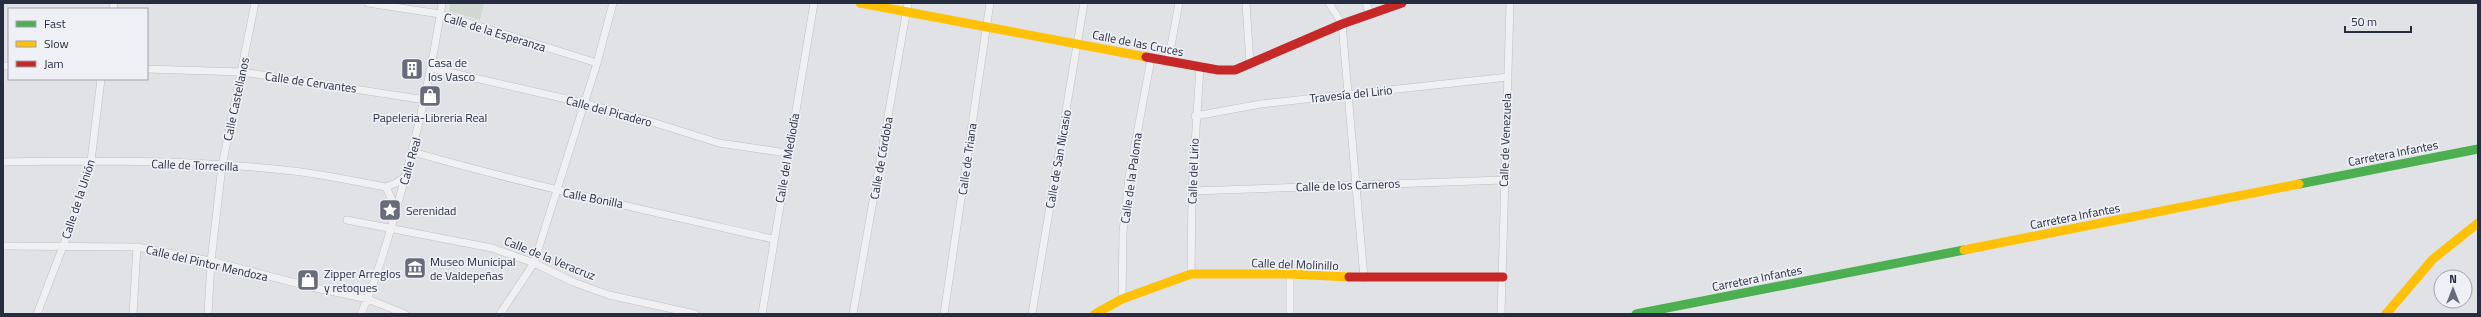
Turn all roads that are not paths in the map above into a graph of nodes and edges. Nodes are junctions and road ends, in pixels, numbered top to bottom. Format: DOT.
graph roads {
  1 [pos="255,3"];
  2 [pos="368,3"];
  3 [pos="442,3"];
  4 [pos="613,3"];
  5 [pos="808,3"];
  6 [pos="814,3"];
  7 [pos="860,3"];
  8 [pos="990,3"];
  9 [pos="1084,3"];
  10 [pos="1179,3"];
  11 [pos="1246,3"];
  12 [pos="1329,3"];
  13 [pos="1366,3"];
  14 [pos="1402,3"];
  15 [pos="1510,3"];
  16 [pos="907,7"];
  17 [pos="440,14"];
  18 [pos="1370,14"];
  19 [pos="1342,24"];
  20 [pos="986,26"];
  21 [pos="1078,43"];
  22 [pos="1151,59"];
  23 [pos="1168,62"];
  24 [pos="597,63"];
  25 [pos="1250,64"];
  26 [pos="431,68"];
  27 [pos="1200,68"];
  28 [pos="148,69"];
  29 [pos="242,72"];
  30 [pos="1508,77"];
  31 [pos="101,80"];
  32 [pos="1349,95"];
  33 [pos="426,100"];
  34 [pos="584,103"];
  35 [pos="1196,116"];
  36 [pos="2478,149"];
  37 [pos="413,152"];
  38 [pos="787,153"];
  39 [pos="91,160"];
  40 [pos="3,162"];
  41 [pos="222,166"];
  42 [pos="406,176"];
  43 [pos="1503,180"];
  44 [pos="1357,184"];
  45 [pos="386,187"];
  46 [pos="556,191"];
  47 [pos="1192,191"];
  48 [pos="396,209"];
  49 [pos="347,220"];
  50 [pos="2478,223"];
  51 [pos="392,230"];
  52 [pos="773,239"];
  53 [pos="3,246"];
  54 [pos="62,246"];
  55 [pos="137,247"];
  56 [pos="211,261"];
  57 [pos="534,263"];
  58 [pos="1191,274"];
  59 [pos="1290,274"];
  60 [pos="1503,277"];
  61 [pos="1364,278"];
  62 [pos="368,299"];
  63 [pos="1122,299"];
  64 [pos="37,314"];
  65 [pos="133,314"];
  66 [pos="208,314"];
  67 [pos="361,314"];
  68 [pos="405,314"];
  69 [pos="500,314"];
  70 [pos="695,314"];
  71 [pos="762,314"];
  72 [pos="854,314"];
  73 [pos="944,314"];
  74 [pos="1032,314"];
  75 [pos="1095,314"];
  76 [pos="1290,314"];
  77 [pos="1501,314"];
  78 [pos="1636,314"];
  79 [pos="2386,314"];
  1 -- 29 [label="street, Calle Castellanos"];
  2 -- 17 [label="street, Calle de la Esperanza"];
  3 -- 17 [label="street, Calle Real"];
  4 -- 24 [label="street"];
  5 -- 6 [label="street"];
  6 -- 38 [label="street, Calle del Mediodía"];
  7 -- 16 [label="street, Calle de las Cruces"];
  8 -- 20 [label="street, Calle de Triana"];
  9 -- 21 [label="street, Calle de San Nicasio"];
  10 -- 23 [label="street"];
  11 -- 25 [label="street"];
  12 -- 19 [label="street"];
  13 -- 18 [label="street"];
  14 -- 18 [label="street, Calle de las Cruces"];
  15 -- 30 [label="street, Calle de Venezuela"];
  16 -- 20 [label="street, Calle de las Cruces"];
  16 -- 72 [label="street, Calle de Córdoba"];
  17 -- 24 [label="street, Calle de la Esperanza"];
  17 -- 26 [label="street, Calle Real"];
  18 -- 19 [label="street, Calle de las Cruces"];
  19 -- 25 [label="street, Calle de las Cruces"];
  19 -- 32 [label="street"];
  20 -- 21 [label="street, Calle de las Cruces"];
  20 -- 73 [label="street, Calle de Triana"];
  21 -- 22 [label="street, Calle de las Cruces"];
  21 -- 74 [label="street, Calle de San Nicasio"];
  22 -- 23 [label="street, Calle de las Cruces"];
  22 -- 63 [label="street, Calle de la Paloma"];
  23 -- 27 [label="street, Calle de las Cruces"];
  24 -- 34 [label="street"];
  25 -- 27 [label="street, Calle de las Cruces"];
  26 -- 33 [label="street, Calle Real"];
  26 -- 34 [label="street, Calle del Picadero"];
  27 -- 35 [label="street, Calle del Lirio"];
  28 -- 29 [label="street, Calle de Cervantes"];
  29 -- 33 [label="street, Calle de Cervantes"];
  29 -- 41 [label="street, Calle Castellanos"];
  30 -- 32 [label="street, Travesía del Lirio"];
  30 -- 43 [label="street, Calle de Venezuela"];
  31 -- 39 [label="street, Calle de la Unión"];
  32 -- 35 [label="street, Travesía del Lirio"];
  32 -- 44 [label="street"];
  33 -- 37 [label="street, Calle Real"];
  34 -- 38 [label="street, Calle del Picadero"];
  34 -- 46 [label="street"];
  35 -- 47 [label="street, Calle del Lirio"];
  36 -- 78 [label="street, Carretera Infantes"];
  37 -- 42 [label="street, Calle Real"];
  37 -- 46 [label="street, Calle Bonilla"];
  38 -- 52 [label="street, Calle del Mediodía"];
  39 -- 40 [label="street, Calle de Torrecilla"];
  39 -- 41 [label="street, Calle de Torrecilla"];
  39 -- 54 [label="street, Calle de la Unión"];
  41 -- 45 [label="street, Calle de Torrecilla"];
  41 -- 56 [label="street, Calle Castellanos"];
  42 -- 45 [label="street"];
  42 -- 48 [label="street, Calle Real"];
  43 -- 44 [label="street, Calle de los Carneros"];
  43 -- 60 [label="street, Calle de Venezuela"];
  44 -- 47 [label="street, Calle de los Carneros"];
  44 -- 61 [label="street"];
  45 -- 48 [label="street"];
  46 -- 52 [label="street, Calle Bonilla"];
  46 -- 57 [label="street"];
  47 -- 58 [label="street, Calle del Lirio"];
  48 -- 51 [label="street, Calle Real"];
  49 -- 51 [label="street, Calle de la Veracruz"];
  50 -- 79 [label="street"];
  51 -- 57 [label="street, Calle de la Veracruz"];
  51 -- 62 [label="street, Calle Real"];
  52 -- 71 [label="street, Calle del Mediodía"];
  53 -- 54 [label="street, Calle del Pintor Mendoza"];
  54 -- 55 [label="street, Calle del Pintor Mendoza"];
  54 -- 64 [label="street, Calle de la Unión"];
  55 -- 56 [label="street, Calle del Pintor Mendoza"];
  55 -- 65 [label="street"];
  56 -- 62 [label="street, Calle del Pintor Mendoza"];
  56 -- 66 [label="street, Calle Castellanos"];
  57 -- 69 [label="street"];
  57 -- 70 [label="street, Calle de la Veracruz"];
  58 -- 59 [label="street, Calle del Molinillo"];
  58 -- 63 [label="street, Calle del Molinillo"];
  59 -- 61 [label="street, Calle del Molinillo"];
  59 -- 76 [label="street"];
  60 -- 61 [label="street, Calle del Molinillo"];
  60 -- 77 [label="street, Calle de Venezuela"];
  62 -- 67 [label="street, Calle Real"];
  62 -- 68 [label="street, Calle del Pintor Mendoza"];
  63 -- 75 [label="street, Calle del Molinillo"];
}
